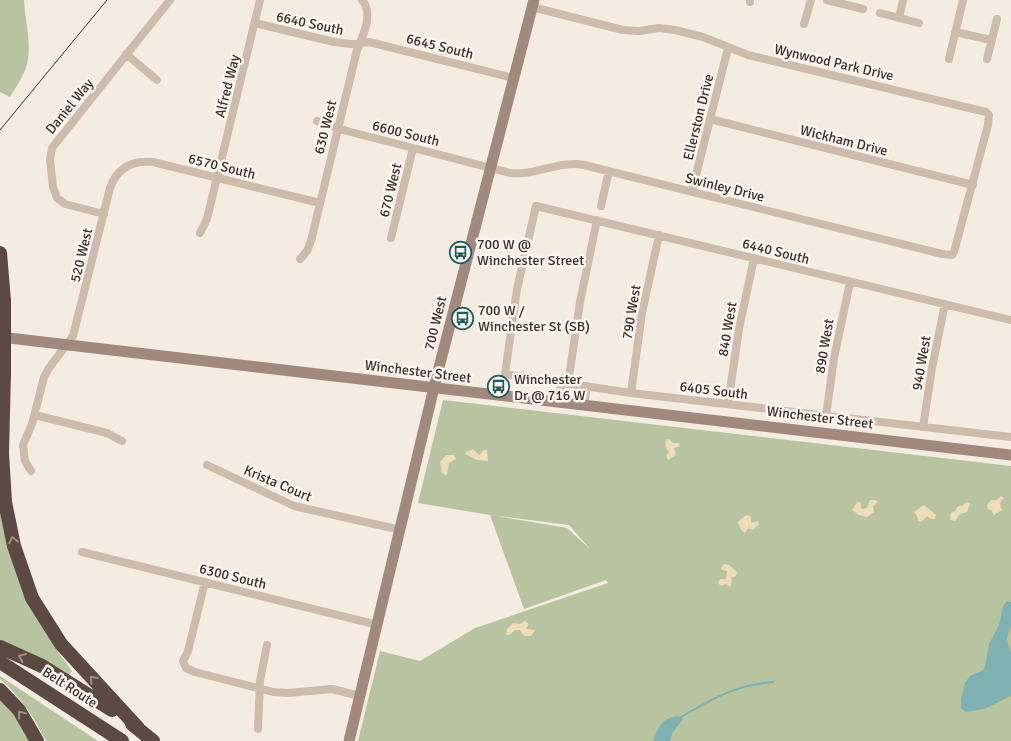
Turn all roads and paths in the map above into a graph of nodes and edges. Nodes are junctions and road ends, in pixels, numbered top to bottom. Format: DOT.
graph roads {
  1 [pos="170,0"];
  2 [pos="260,0"];
  3 [pos="362,0"];
  4 [pos="810,0"];
  5 [pos="827,0"];
  6 [pos="903,0"];
  7 [pos="963,0"];
  8 [pos="843,2"];
  9 [pos="533,4"];
  10 [pos="862,9"];
  11 [pos="880,13"];
  12 [pos="899,18"];
  13 [pos="997,19"];
  14 [pos="255,23"];
  15 [pos="920,23"];
  16 [pos="804,24"];
  17 [pos="955,32"];
  18 [pos="991,40"];
  19 [pos="360,43"];
  20 [pos="728,48"];
  21 [pos="126,54"];
  22 [pos="949,59"];
  23 [pos="987,59"];
  24 [pos="514,78"];
  25 [pos="157,80"];
  26 [pos="710,119"];
  27 [pos="317,121"];
  28 [pos="338,128"];
  29 [pos="413,148"];
  30 [pos="491,168"];
  31 [pos="119,171"];
  32 [pos="609,171"];
  33 [pos="216,177"];
  34 [pos="973,185"];
  35 [pos="692,191"];
  36 [pos="320,203"];
  37 [pos="600,206"];
  38 [pos="104,214"];
  39 [pos="597,220"];
  40 [pos="200,233"];
  41 [pos="659,236"];
  42 [pos="391,238"];
  43 [pos="0,253"];
  44 [pos="952,254"];
  45 [pos="754,258"];
  46 [pos="300,259"];
  47 [pos="850,282"];
  48 [pos="946,304"];
  49 [pos="1011,320"];
  50 [pos="0,337"];
  51 [pos="65,344"];
  52 [pos="505,374"];
  53 [pos="564,383"];
  54 [pos="587,386"];
  55 [pos="434,388"];
  56 [pos="631,393"];
  57 [pos="559,402"];
  58 [pos="728,404"];
  59 [pos="584,405"];
  60 [pos="34,415"];
  61 [pos="826,416"];
  62 [pos="923,427"];
  63 [pos="1011,438"];
  64 [pos="122,441"];
  65 [pos="1011,455"];
  66 [pos="207,466"];
  67 [pos="31,471"];
  68 [pos="400,530"];
  69 [pos="82,552"];
  70 [pos="204,582"];
  71 [pos="378,625"];
  72 [pos="267,645"];
  73 [pos="0,647"];
  74 [pos="0,662"];
  75 [pos="260,689"];
  76 [pos="0,690"];
  77 [pos="360,696"];
  78 [pos="138,728"];
  79 [pos="258,729"];
  80 [pos="37,741"];
  81 [pos="122,741"];
  82 [pos="153,741"];
  83 [pos="349,741"];
  1 -- 21 [label="street, Daniel Way"];
  2 -- 14 [label="street, Alfred Way"];
  3 -- 19 [label="street, 630 West"];
  4 -- 16 [label="street"];
  5 -- 8 [label="street"];
  6 -- 12 [label="street"];
  7 -- 17 [label="street"];
  8 -- 10 [label="street"];
  9 -- 20 [label="street, Wynwood Park Drive"];
  9 -- 24 [label="main road, 700 West"];
  11 -- 12 [label="street"];
  12 -- 15 [label="street"];
  13 -- 18 [label="street"];
  14 -- 19 [label="street, 6640 South"];
  14 -- 33 [label="street, Alfred Way"];
  17 -- 18 [label="street"];
  17 -- 22 [label="street"];
  18 -- 23 [label="street"];
  19 -- 24 [label="street, 6645 South"];
  19 -- 28 [label="street, 630 West"];
  20 -- 26 [label="street, Ellerston Drive"];
  20 -- 34 [label="street, Wynwood Park Drive"];
  21 -- 25 [label="street"];
  21 -- 38 [label="street, Daniel Way"];
  24 -- 30 [label="main road, 700 West"];
  26 -- 34 [label="street, Wickham Drive"];
  26 -- 35 [label="street, Ellerston Drive"];
  27 -- 28 [label="street, 6600 South"];
  28 -- 29 [label="street, 6600 South"];
  28 -- 36 [label="street, 630 West"];
  29 -- 30 [label="street, 6600 South"];
  29 -- 42 [label="street, 670 West"];
  30 -- 32 [label="street, Swinley Drive"];
  30 -- 55 [label="main road, 700 West"];
  31 -- 33 [label="street, 6570 South"];
  31 -- 38 [label="street, 520 West"];
  32 -- 35 [label="street, Swinley Drive"];
  32 -- 37 [label="street"];
  33 -- 36 [label="street, 6570 South"];
  33 -- 40 [label="street, Alfred Way"];
  34 -- 44 [label="street, Wynwood Park Drive"];
  35 -- 44 [label="street, Swinley Drive"];
  36 -- 46 [label="street, 630 West"];
  38 -- 51 [label="street, 520 West"];
  39 -- 41 [label="street, 6440 South"];
  39 -- 52 [label="street, 6440 South"];
  39 -- 53 [label="street"];
  41 -- 45 [label="street, 6440 South"];
  41 -- 56 [label="street, 790 West"];
  78 -- 43 [label="highway, one-way, bridge"];
  45 -- 47 [label="street, 6440 South"];
  45 -- 58 [label="street, 840 West"];
  47 -- 48 [label="street, 6440 South"];
  47 -- 61 [label="street, 890 West"];
  48 -- 49 [label="street, 6440 South"];
  48 -- 62 [label="street, 940 West"];
  50 -- 51 [label="main road, Winchester Street"];
  51 -- 55 [label="main road, Winchester Street"];
  51 -- 60 [label="street, 520 West"];
  52 -- 53 [label="street, 6405 South"];
  53 -- 54 [label="street, 6405 South"];
  53 -- 57 [label="street"];
  54 -- 56 [label="street, 6405 South"];
  54 -- 59 [label="street"];
  55 -- 57 [label="main road, Winchester Street"];
  55 -- 68 [label="main road, 700 West"];
  56 -- 58 [label="street, 6405 South"];
  57 -- 59 [label="main road, Winchester Street"];
  58 -- 61 [label="street, 6405 South"];
  59 -- 65 [label="main road, Winchester Street"];
  60 -- 64 [label="street"];
  60 -- 67 [label="street, 520 West"];
  61 -- 62 [label="street, 6405 South"];
  62 -- 63 [label="street, 6405 South"];
  66 -- 68 [label="street, Krista Court"];
  68 -- 71 [label="main road, 700 West"];
  69 -- 70 [label="street, 6300 South"];
  70 -- 71 [label="street, 6300 South"];
  70 -- 75 [label="street"];
  71 -- 77 [label="main road, 700 West"];
  72 -- 75 [label="street"];
  78 -- 73 [label="highway, one-way"];
  74 -- 81 [label="highway, Belt Route"];
  75 -- 77 [label="street"];
  75 -- 79 [label="street"];
  80 -- 76 [label="highway, one-way"];
  77 -- 83 [label="main road, 700 West"];
  78 -- 82 [label="highway"];
}
